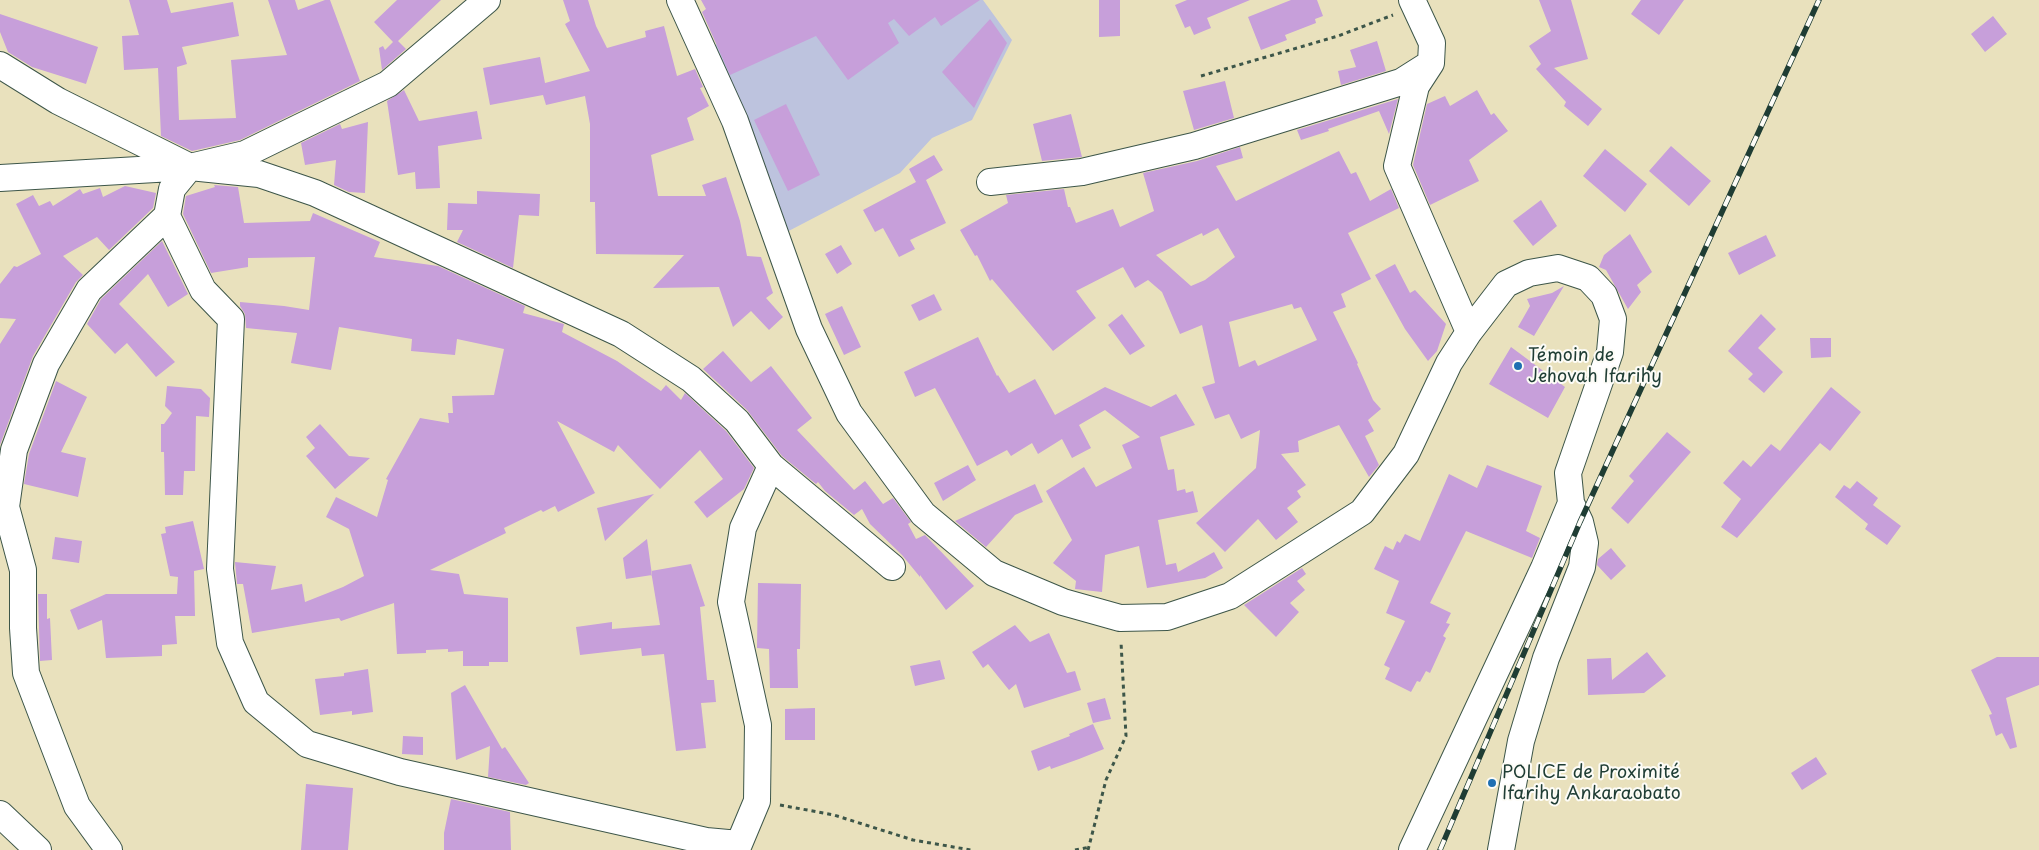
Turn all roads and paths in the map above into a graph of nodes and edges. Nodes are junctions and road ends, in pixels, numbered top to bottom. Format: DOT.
graph roads {
  1 [pos="680,0"];
  2 [pos="483,1"];
  3 [pos="1414,3"];
  4 [pos="1431,63"];
  5 [pos="0,65"];
  6 [pos="1201,76"];
  7 [pos="190,167"];
  8 [pos="0,178"];
  9 [pos="990,182"];
  10 [pos="167,216"];
  11 [pos="1469,332"];
  12 [pos="771,466"];
  13 [pos="1571,503"];
  14 [pos="892,567"];
  15 [pos="1120,618"];
  16 [pos="757,800"];
  17 [pos="0,814"];
  18 [pos="743,847"];
  19 [pos="1089,849"];
  20 [pos="38,850"];
  21 [pos="109,850"];
  22 [pos="971,850"];
  23 [pos="1076,850"];
  24 [pos="1412,850"];
  25 [pos="1501,850"];
  1 -- 15 [label="street"];
  2 -- 7 [label="street"];
  3 -- 4 [label="street"];
  3 -- 6 [label="path"];
  4 -- 9 [label="street"];
  4 -- 11 [label="street"];
  5 -- 7 [label="street"];
  7 -- 8 [label="street"];
  7 -- 10 [label="street"];
  7 -- 12 [label="street"];
  10 -- 18 [label="street"];
  10 -- 21 [label="street"];
  11 -- 13 [label="street"];
  11 -- 15 [label="street"];
  12 -- 14 [label="street"];
  12 -- 16 [label="street"];
  13 -- 24 [label="street"];
  13 -- 25 [label="street"];
  15 -- 19 [label="path"];
  16 -- 18 [label="street"];
  16 -- 22 [label="path"];
  17 -- 20 [label="street"];
  19 -- 23 [label="path"];
}
